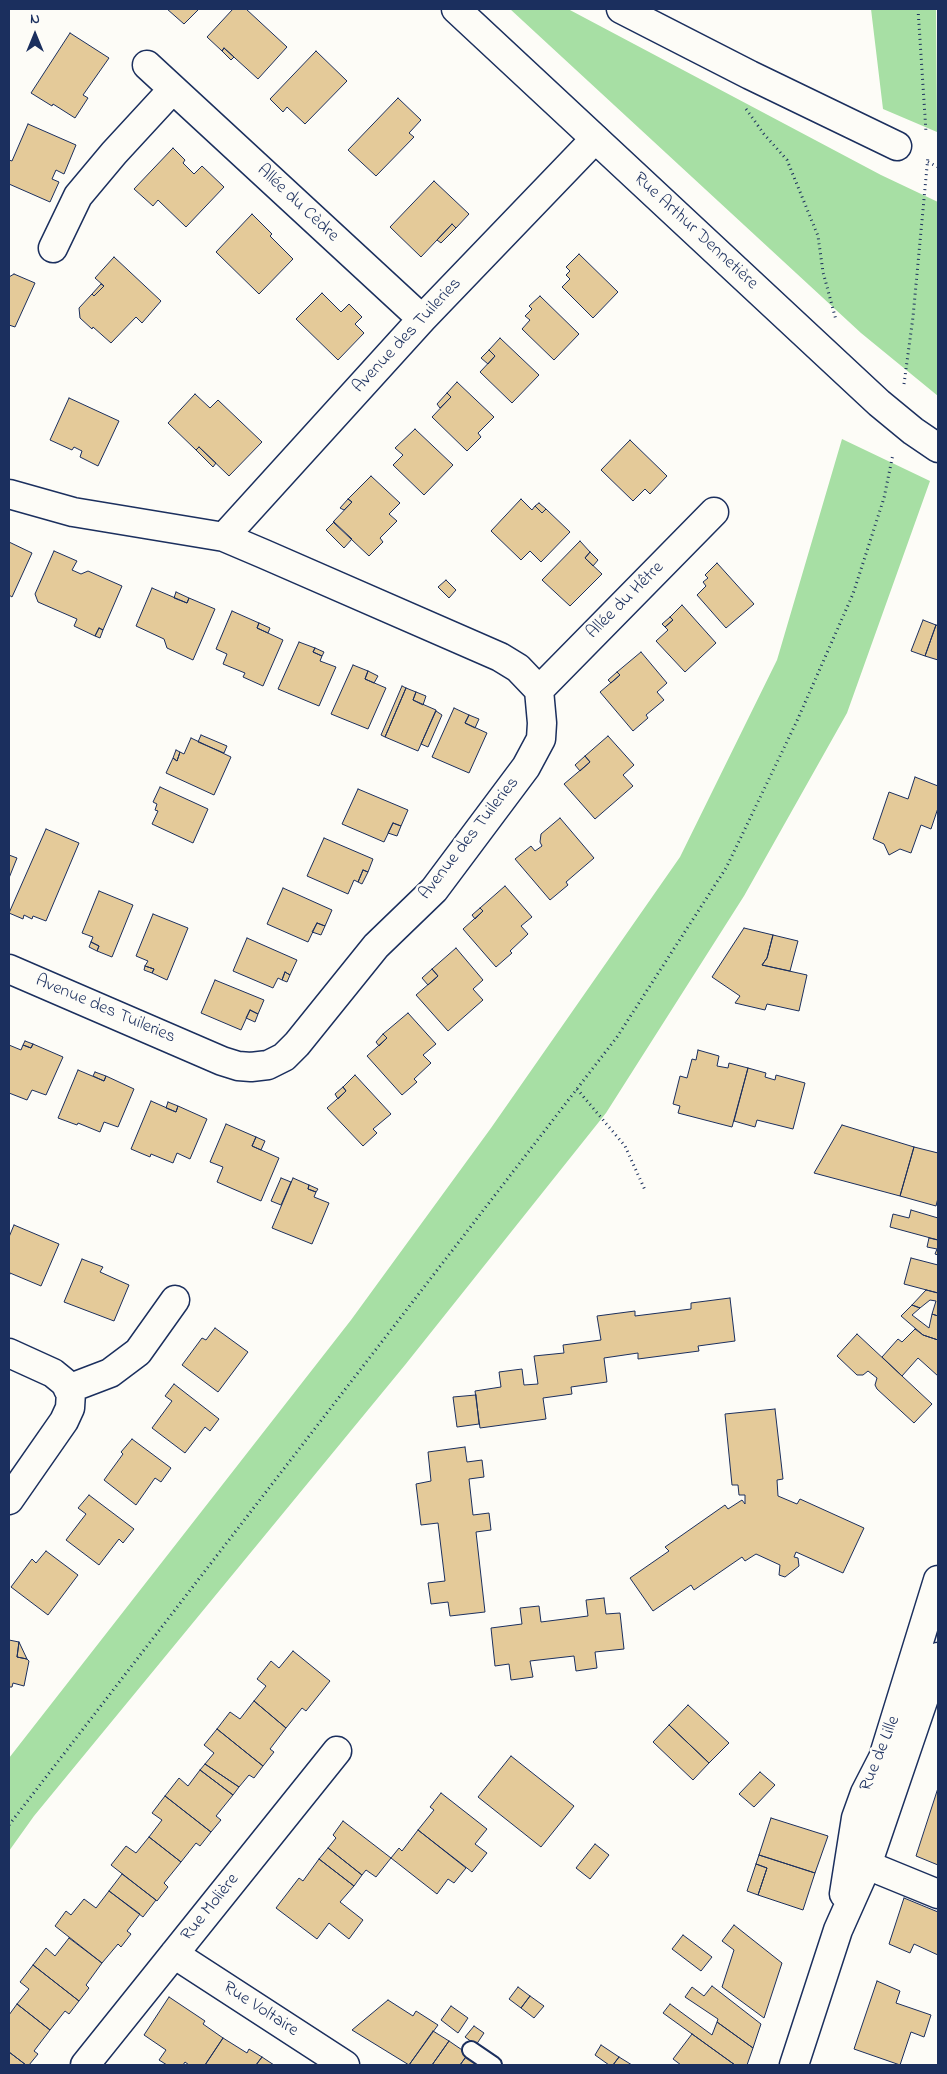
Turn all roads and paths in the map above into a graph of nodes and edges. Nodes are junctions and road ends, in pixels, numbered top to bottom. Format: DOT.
graph roads {
  1 [pos="456,9"];
  2 [pos="621,9"];
  3 [pos="147,65"];
  4 [pos="750,75"];
  5 [pos="173,89"];
  6 [pos="595,140"];
  7 [pos="897,146"];
  8 [pos="53,248"];
  9 [pos="913,316"];
  10 [pos="422,319"];
  11 [pos="833,361"];
  12 [pos="900,420"];
  13 [pos="938,448"];
  14 [pos="9,494"];
  15 [pos="714,512"];
  16 [pos="224,537"];
  17 [pos="539,690"];
  18 [pos="9,969"];
  19 [pos="577,1089"];
  20 [pos="645,1190"];
  21 [pos="175,1300"];
  22 [pos="9,1353"];
  23 [pos="68,1388"];
  24 [pos="9,1500"];
  25 [pos="938,1580"];
  26 [pos="938,1657"];
  27 [pos="337,1751"];
  28 [pos="9,1825"];
  29 [pos="867,1865"];
  30 [pos="938,1894"];
  31 [pos="838,1930"];
  32 [pos="174,1954"];
  33 [pos="471,2050"];
  34 [pos="794,2058"];
  35 [pos="85,2065"];
  36 [pos="345,2065"];
  37 [pos="494,2065"];
  1 -- 6 [label="street, Rue Arthur Dennetière"];
  2 -- 4 [label="street"];
  3 -- 5 [label="street, Allée du Cèdre"];
  4 -- 7 [label="street"];
  4 -- 11 [label="path"];
  5 -- 8 [label="street"];
  5 -- 10 [label="street, Allée du Cèdre"];
  6 -- 10 [label="street, Avenue des Tuileries"];
  6 -- 11 [label="street, Rue Arthur Dennetière"];
  9 -- 12 [label="path"];
  10 -- 16 [label="street, Avenue des Tuileries"];
  11 -- 12 [label="street, Rue Arthur Dennetière"];
  12 -- 13 [label="street, Rue Arthur Dennetière"];
  12 -- 19 [label="path"];
  14 -- 16 [label="street"];
  15 -- 17 [label="street, Allée du Hêtre"];
  16 -- 17 [label="street"];
  17 -- 18 [label="street, Avenue des Tuileries"];
  19 -- 20 [label="path"];
  19 -- 28 [label="path"];
  21 -- 23 [label="street"];
  22 -- 23 [label="street"];
  23 -- 24 [label="street"];
  25 -- 31 [label="street, Rue de Lille"];
  26 -- 29 [label="street, Rue de Lille"];
  27 -- 32 [label="street, Rue Molière"];
  29 -- 30 [label="street"];
  29 -- 31 [label="street, Rue de Lille"];
  31 -- 34 [label="street, Rue de Lille"];
  32 -- 35 [label="street, Rue Molière"];
  32 -- 36 [label="street, Rue Voltaire"];
  33 -- 37 [label="lane"];
}
